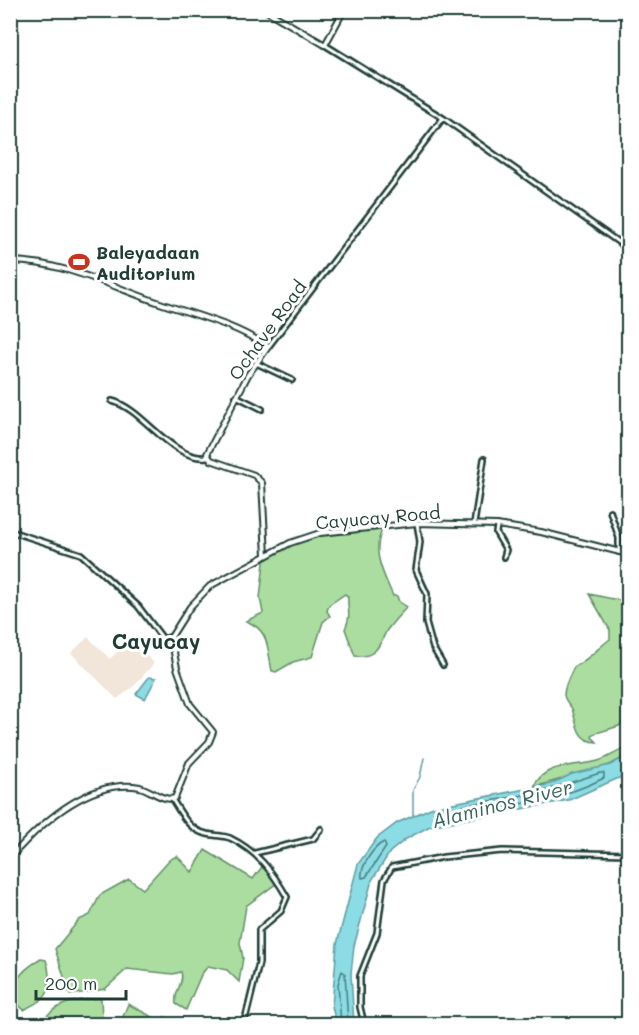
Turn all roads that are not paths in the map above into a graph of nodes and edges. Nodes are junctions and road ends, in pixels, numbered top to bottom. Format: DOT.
graph roads {
  1 [pos="265,10"];
  2 [pos="344,10"];
  3 [pos="325,45"];
  4 [pos="443,118"];
  5 [pos="628,249"];
  6 [pos="10,261"];
  7 [pos="268,346"];
  8 [pos="256,363"];
  9 [pos="292,380"];
  10 [pos="236,396"];
  11 [pos="112,401"];
  12 [pos="262,409"];
  13 [pos="207,457"];
  14 [pos="484,459"];
  15 [pos="610,511"];
  16 [pos="417,523"];
  17 [pos="474,524"];
  18 [pos="497,525"];
  19 [pos="10,531"];
  20 [pos="619,552"];
  21 [pos="628,554"];
  22 [pos="266,555"];
  23 [pos="504,556"];
  24 [pos="171,637"];
  25 [pos="163,639"];
  26 [pos="171,646"];
  27 [pos="443,665"];
  28 [pos="172,799"];
  29 [pos="321,829"];
  30 [pos="255,853"];
  31 [pos="628,854"];
  32 [pos="10,858"];
  33 [pos="244,1024"];
  34 [pos="364,1024"];
  1 -- 3 [label="street"];
  2 -- 3 [label="street"];
  3 -- 4 [label="street"];
  4 -- 5 [label="street"];
  4 -- 7 [label="street, Ochave Road"];
  6 -- 7 [label="street"];
  7 -- 8 [label="street, Ochave Road"];
  8 -- 9 [label="street"];
  8 -- 10 [label="street, Ochave Road"];
  10 -- 12 [label="street"];
  10 -- 13 [label="street, Ochave Road"];
  11 -- 13 [label="street"];
  13 -- 22 [label="street"];
  14 -- 17 [label="street"];
  15 -- 20 [label="street"];
  16 -- 17 [label="street, Cayucay Road"];
  16 -- 22 [label="street, Cayucay Road"];
  16 -- 27 [label="street"];
  17 -- 18 [label="street, Cayucay Road"];
  18 -- 20 [label="street, Cayucay Road"];
  18 -- 23 [label="street"];
  19 -- 25 [label="street"];
  20 -- 21 [label="street, Cayucay Road"];
  22 -- 24 [label="street, Cayucay Road"];
  24 -- 25 [label="street"];
  24 -- 26 [label="street"];
  25 -- 26 [label="street"];
  26 -- 28 [label="street"];
  28 -- 30 [label="street"];
  28 -- 32 [label="street"];
  29 -- 30 [label="street"];
  30 -- 33 [label="street"];
  31 -- 34 [label="street"];
}
